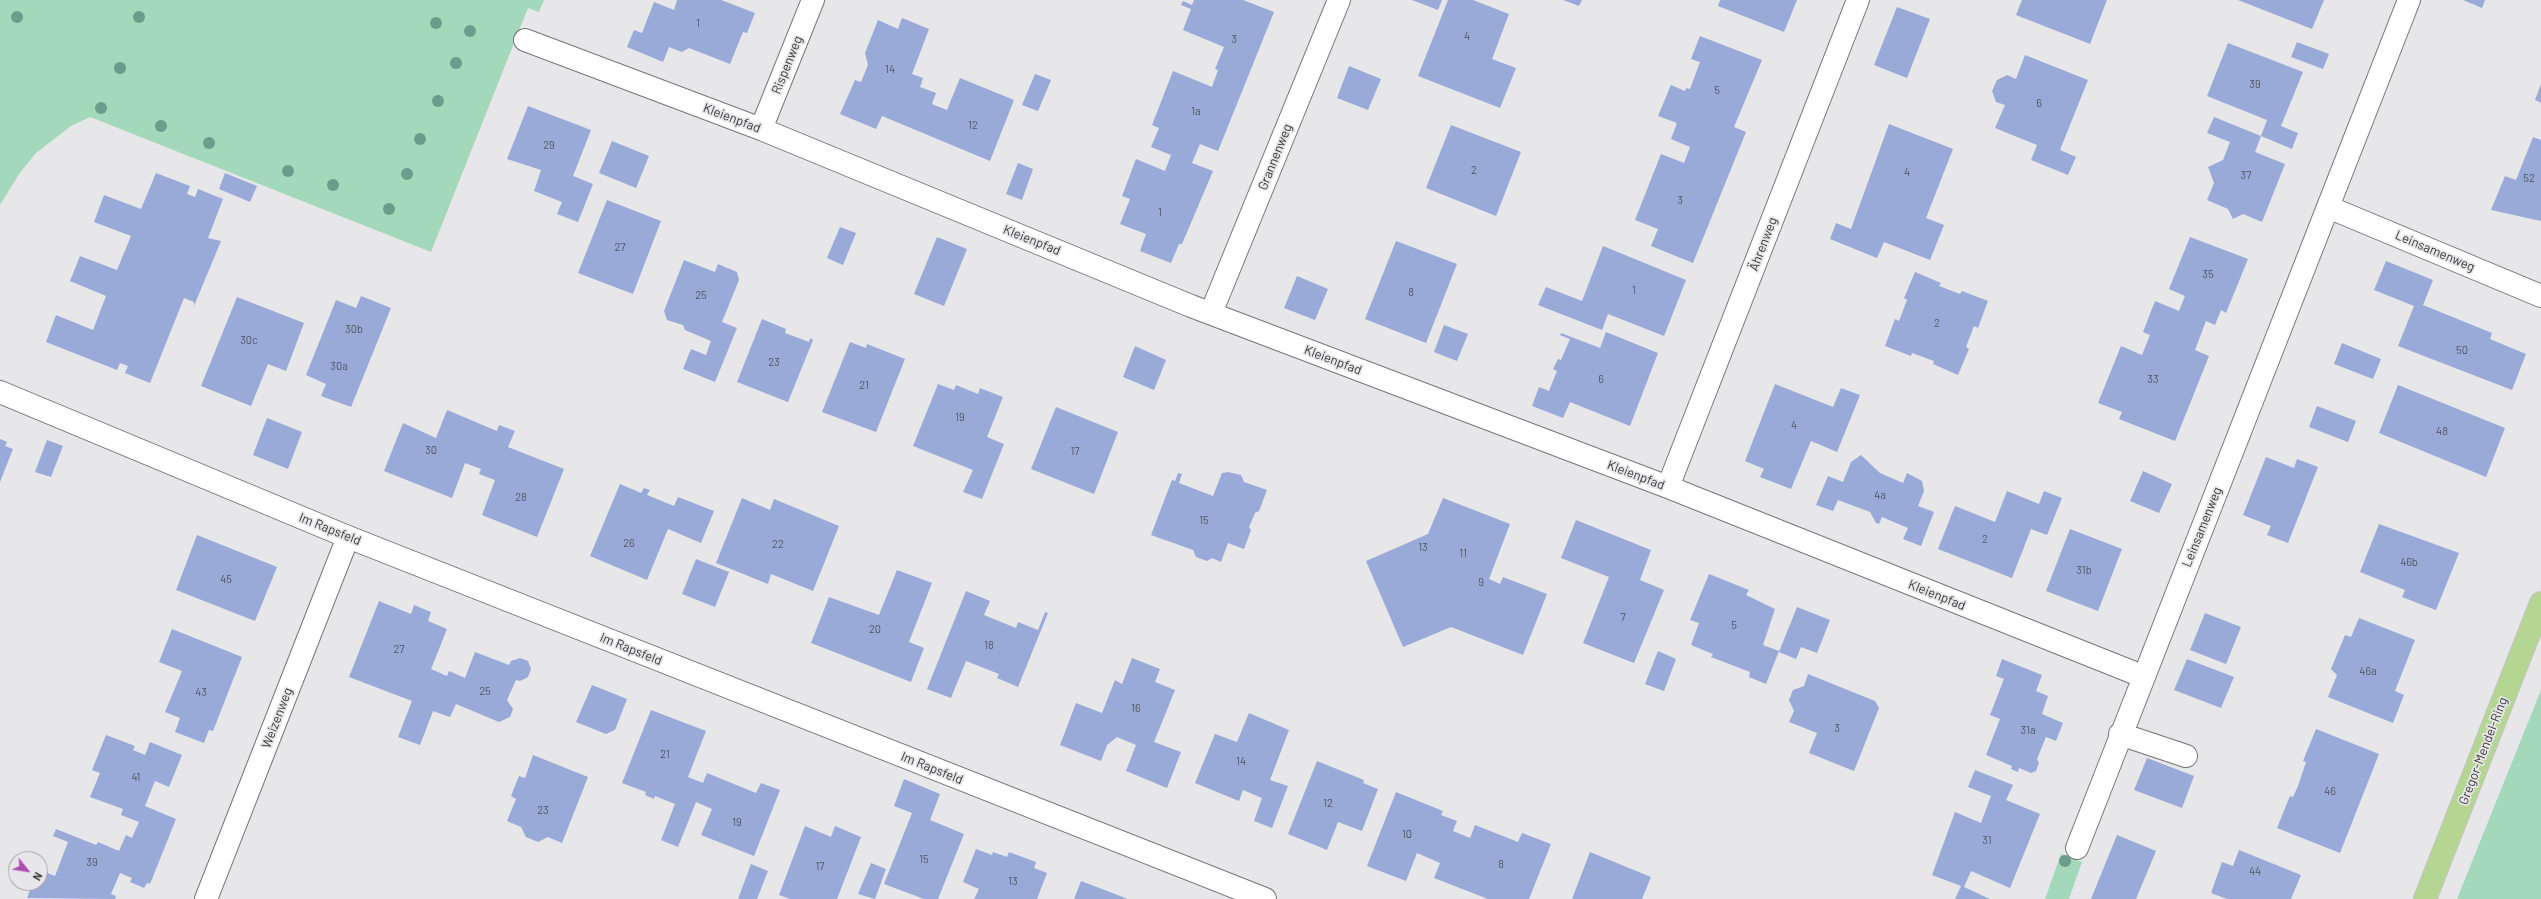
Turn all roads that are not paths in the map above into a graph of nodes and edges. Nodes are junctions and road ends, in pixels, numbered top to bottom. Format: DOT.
graph roads {
  1 [pos="813,0"];
  2 [pos="1340,0"];
  3 [pos="1858,0"];
  4 [pos="2409,0"];
  5 [pos="525,40"];
  6 [pos="761,129"];
  7 [pos="2328,206"];
  8 [pos="2541,296"];
  9 [pos="1211,313"];
  10 [pos="0,392"];
  11 [pos="1668,487"];
  12 [pos="348,537"];
  13 [pos="2541,603"];
  14 [pos="2142,676"];
  15 [pos="2120,734"];
  16 [pos="2186,756"];
  17 [pos="2077,848"];
  18 [pos="206,899"];
  19 [pos="1265,899"];
  20 [pos="2425,899"];
  1 -- 6 [label="street, Rispenweg"];
  2 -- 9 [label="street, Grannenweg"];
  3 -- 11 [label="street, Ährenweg"];
  4 -- 7 [label="street, Leinsamenweg"];
  5 -- 6 [label="street, Kleienpfad"];
  6 -- 9 [label="street, Kleienpfad"];
  7 -- 8 [label="street, Leinsamenweg"];
  7 -- 14 [label="street, Leinsamenweg"];
  9 -- 11 [label="street, Kleienpfad"];
  10 -- 12 [label="street, Im Rapsfeld"];
  11 -- 14 [label="street, Kleienpfad"];
  12 -- 18 [label="street, Weizenweg"];
  12 -- 19 [label="street, Im Rapsfeld"];
  13 -- 20 [label="main road, Gregor-Mendel-Ring"];
  14 -- 15 [label="street, Leinsamenweg"];
  15 -- 16 [label="street"];
  15 -- 17 [label="street, Leinsamenweg"];
}
